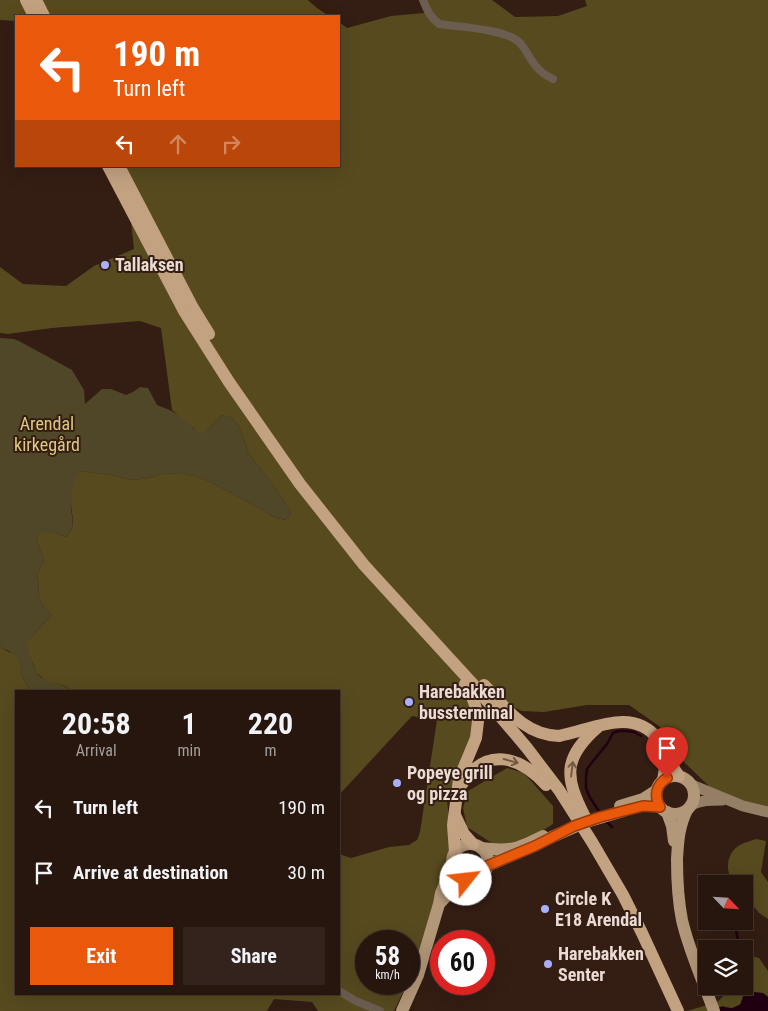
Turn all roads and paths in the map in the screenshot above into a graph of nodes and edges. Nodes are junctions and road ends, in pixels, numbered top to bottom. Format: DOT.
graph roads {
  1 [pos="26,0"];
  2 [pos="36,0"];
  3 [pos="423,0"];
  4 [pos="34,15"];
  5 [pos="44,15"];
  6 [pos="553,79"];
  7 [pos="109,167"];
  8 [pos="120,167"];
  9 [pos="430,638"];
  10 [pos="477,678"];
  11 [pos="599,726"];
  12 [pos="664,748"];
  13 [pos="679,776"];
  14 [pos="660,785"];
  15 [pos="692,785"];
  16 [pos="458,790"];
  17 [pos="727,800"];
  18 [pos="621,808"];
  19 [pos="689,808"];
  20 [pos="664,809"];
  21 [pos="768,812"];
  22 [pos="455,815"];
  23 [pos="592,836"];
  24 [pos="544,838"];
  25 [pos="477,846"];
  26 [pos="454,852"];
  27 [pos="487,866"];
  28 [pos="452,867"];
  29 [pos="466,880"];
  30 [pos="439,904"];
  31 [pos="696,969"];
  32 [pos="340,992"];
  33 [pos="677,1003"];
  34 [pos="380,1011"];
  35 [pos="402,1011"];
  36 [pos="684,1011"];
  37 [pos="712,1011"];
  1 -- 4 [label="highway"];
  2 -- 5 [label="highway"];
  3 -- 6 [label="street"];
  7 -- 9 [label="highway"];
  8 -- 10 [label="highway"];
  9 -- 16 [label="highway"];
  9 -- 23 [label="highway"];
  10 -- 11 [label="highway"];
  10 -- 23 [label="highway"];
  11 -- 12 [label="highway"];
  23 -- 11 [label="highway, one-way"];
  12 -- 13 [label="highway"];
  12 -- 14 [label="highway"];
  13 -- 14 [label="main road"];
  13 -- 15 [label="main road"];
  14 -- 18 [label="main road"];
  14 -- 20 [label="main road"];
  15 -- 17 [label="main road"];
  15 -- 19 [label="main road"];
  16 -- 22 [label="highway"];
  16 -- 23 [label="highway, one-way"];
  17 -- 19 [label="main road"];
  17 -- 21 [label="main road"];
  18 -- 20 [label="main road"];
  18 -- 24 [label="main road, bridge"];
  19 -- 20 [label="main road"];
  19 -- 31 [label="main road"];
  20 -- 31 [label="main road"];
  22 -- 25 [label="highway"];
  22 -- 26 [label="highway"];
  23 -- 33 [label="highway"];
  24 -- 25 [label="main road"];
  24 -- 27 [label="main road"];
  25 -- 26 [label="main road"];
  25 -- 27 [label="main road"];
  26 -- 28 [label="main road"];
  27 -- 29 [label="main road"];
  28 -- 29 [label="main road"];
  28 -- 30 [label="main road"];
  29 -- 30 [label="main road"];
  30 -- 35 [label="main road"];
  31 -- 37 [label="main road"];
  32 -- 34 [label="street"];
  33 -- 36 [label="highway"];
}
